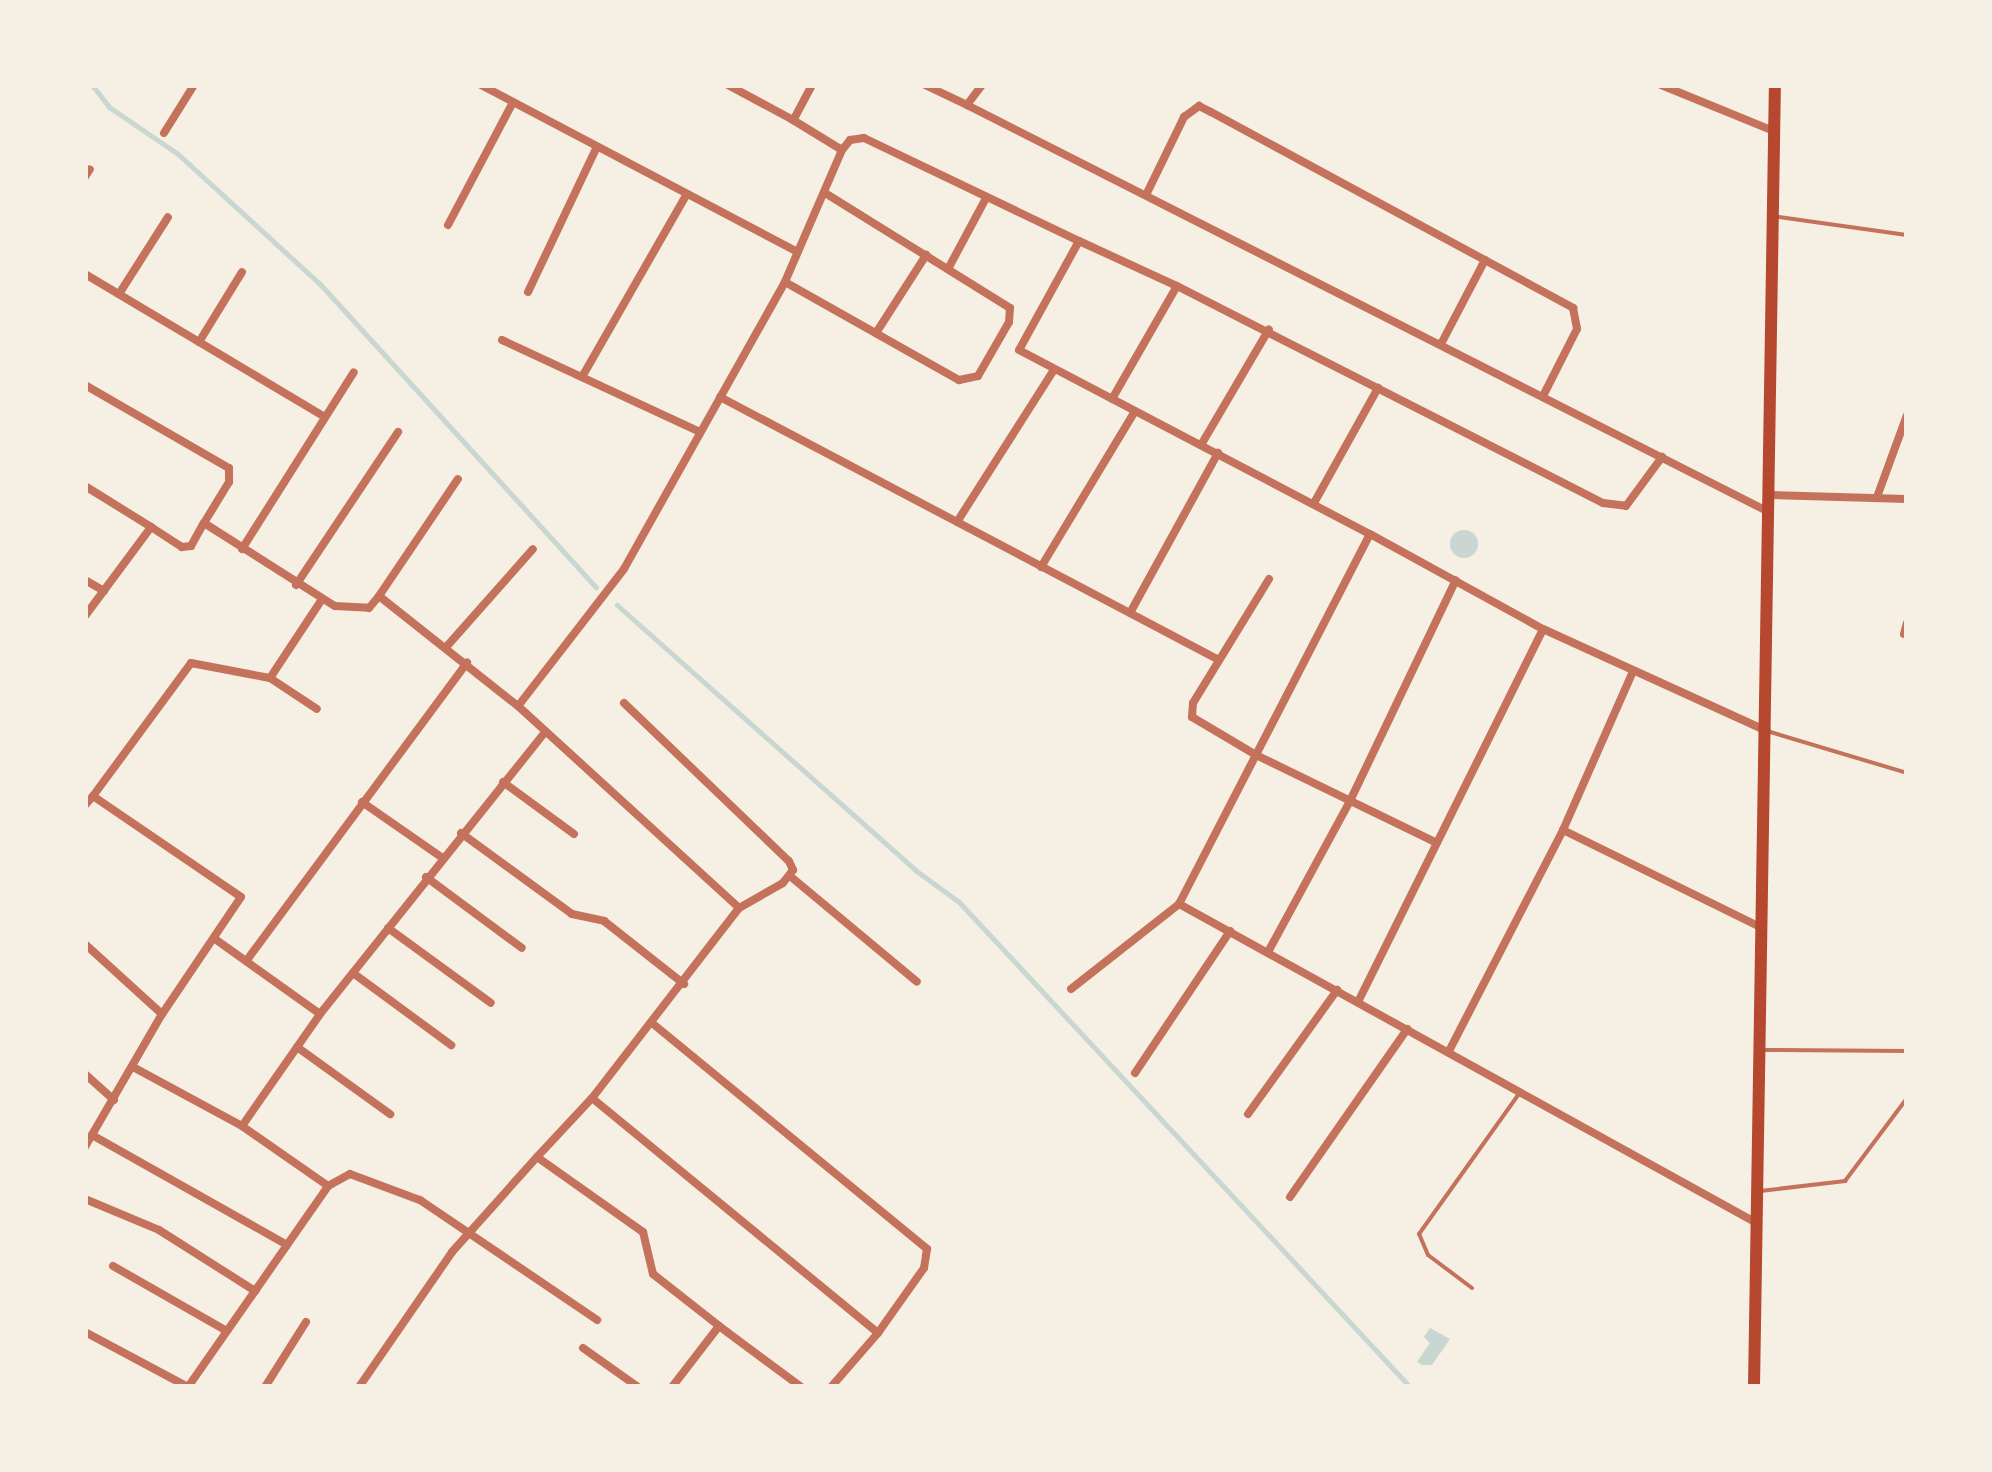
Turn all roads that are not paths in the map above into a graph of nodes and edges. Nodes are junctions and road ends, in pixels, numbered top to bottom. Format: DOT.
graph roads {
  1 [pos="194,85"];
  2 [pos="481,85"];
  3 [pos="728,85"];
  4 [pos="812,85"];
  5 [pos="924,85"];
  6 [pos="982,85"];
  7 [pos="1660,85"];
  8 [pos="1775,85"];
  9 [pos="513,102"];
  10 [pos="967,105"];
  11 [pos="794,120"];
  12 [pos="1774,130"];
  13 [pos="164,134"];
  14 [pos="597,147"];
  15 [pos="842,150"];
  16 [pos="824,192"];
  17 [pos="1146,192"];
  18 [pos="687,194"];
  19 [pos="986,198"];
  20 [pos="1774,216"];
  21 [pos="168,217"];
  22 [pos="448,226"];
  23 [pos="1907,236"];
  24 [pos="1079,241"];
  25 [pos="798,252"];
  26 [pos="926,256"];
  27 [pos="1485,260"];
  28 [pos="948,269"];
  29 [pos="242,272"];
  30 [pos="85,274"];
  31 [pos="784,282"];
  32 [pos="1177,286"];
  33 [pos="528,292"];
  34 [pos="119,294"];
  35 [pos="1269,329"];
  36 [pos="876,333"];
  37 [pos="502,340"];
  38 [pos="999,341"];
  39 [pos="198,342"];
  40 [pos="1441,344"];
  41 [pos="1019,350"];
  42 [pos="1054,370"];
  43 [pos="354,372"];
  44 [pos="582,377"];
  45 [pos="85,384"];
  46 [pos="1378,388"];
  47 [pos="1543,396"];
  48 [pos="720,397"];
  49 [pos="1112,399"];
  50 [pos="1135,411"];
  51 [pos="1907,415"];
  52 [pos="325,417"];
  53 [pos="398,432"];
  54 [pos="700,432"];
  55 [pos="1201,445"];
  56 [pos="1218,453"];
  57 [pos="1662,457"];
  58 [pos="458,479"];
  59 [pos="85,486"];
  60 [pos="1771,496"];
  61 [pos="1877,498"];
  62 [pos="1907,499"];
  63 [pos="1314,503"];
  64 [pos="1771,513"];
  65 [pos="204,522"];
  66 [pos="957,522"];
  67 [pos="152,527"];
  68 [pos="1370,534"];
  69 [pos="242,548"];
  70 [pos="532,549"];
  71 [pos="1041,567"];
  72 [pos="1268,579"];
  73 [pos="85,580"];
  74 [pos="1456,580"];
  75 [pos="296,585"];
  76 [pos="104,591"];
  77 [pos="378,596"];
  78 [pos="322,599"];
  79 [pos="1130,613"];
  80 [pos="85,616"];
  81 [pos="1907,623"];
  82 [pos="1543,628"];
  83 [pos="1904,634"];
  84 [pos="448,645"];
  85 [pos="1219,660"];
  86 [pos="466,663"];
  87 [pos="1633,671"];
  88 [pos="270,678"];
  89 [pos="624,703"];
  90 [pos="518,706"];
  91 [pos="318,710"];
  92 [pos="1766,731"];
  93 [pos="545,732"];
  94 [pos="1256,756"];
  95 [pos="1907,773"];
  96 [pos="504,782"];
  97 [pos="93,796"];
  98 [pos="362,802"];
  99 [pos="1349,804"];
  100 [pos="85,805"];
  101 [pos="1562,830"];
  102 [pos="461,834"];
  103 [pos="574,834"];
  104 [pos="1437,843"];
  105 [pos="441,857"];
  106 [pos="790,876"];
  107 [pos="426,877"];
  108 [pos="1179,904"];
  109 [pos="739,908"];
  110 [pos="388,928"];
  111 [pos="1762,928"];
  112 [pos="1230,931"];
  113 [pos="215,939"];
  114 [pos="85,944"];
  115 [pos="522,948"];
  116 [pos="1268,952"];
  117 [pos="248,960"];
  118 [pos="353,973"];
  119 [pos="916,982"];
  120 [pos="684,984"];
  121 [pos="1070,990"];
  122 [pos="1336,990"];
  123 [pos="1358,1002"];
  124 [pos="491,1004"];
  125 [pos="162,1014"];
  126 [pos="320,1014"];
  127 [pos="652,1024"];
  128 [pos="1407,1028"];
  129 [pos="451,1045"];
  130 [pos="297,1046"];
  131 [pos="1760,1050"];
  132 [pos="1907,1051"];
  133 [pos="1449,1052"];
  134 [pos="133,1067"];
  135 [pos="1135,1072"];
  136 [pos="85,1074"];
  137 [pos="1521,1091"];
  138 [pos="592,1098"];
  139 [pos="1907,1098"];
  140 [pos="114,1100"];
  141 [pos="390,1114"];
  142 [pos="1248,1114"];
  143 [pos="242,1126"];
  144 [pos="92,1136"];
  145 [pos="85,1148"];
  146 [pos="538,1157"];
  147 [pos="328,1186"];
  148 [pos="1755,1192"];
  149 [pos="85,1196"];
  150 [pos="1290,1197"];
  151 [pos="1752,1221"];
  152 [pos="469,1233"];
  153 [pos="287,1245"];
  154 [pos="113,1266"];
  155 [pos="1472,1288"];
  156 [pos="255,1291"];
  157 [pos="597,1320"];
  158 [pos="306,1322"];
  159 [pos="718,1326"];
  160 [pos="227,1331"];
  161 [pos="85,1332"];
  162 [pos="878,1333"];
  163 [pos="583,1348"];
  164 [pos="188,1387"];
  165 [pos="265,1387"];
  166 [pos="358,1387"];
  167 [pos="638,1387"];
  168 [pos="672,1387"];
  169 [pos="800,1387"];
  170 [pos="831,1387"];
  171 [pos="1754,1387"];
  1 -- 13 [label="street"];
  2 -- 9 [label="street"];
  3 -- 11 [label="street"];
  4 -- 11 [label="street"];
  5 -- 10 [label="street"];
  6 -- 10 [label="street"];
  7 -- 12 [label="street"];
  8 -- 12 [label="main road"];
  9 -- 14 [label="street"];
  9 -- 22 [label="street"];
  10 -- 17 [label="street"];
  11 -- 15 [label="street"];
  12 -- 20 [label="main road"];
  14 -- 18 [label="street"];
  14 -- 33 [label="street"];
  15 -- 16 [label="street"];
  15 -- 19 [label="street"];
  16 -- 25 [label="street"];
  16 -- 26 [label="street"];
  17 -- 27 [label="street"];
  17 -- 40 [label="street"];
  18 -- 25 [label="street"];
  18 -- 44 [label="street"];
  19 -- 24 [label="street"];
  19 -- 28 [label="street"];
  20 -- 23 [label="lane"];
  20 -- 60 [label="main road"];
  21 -- 34 [label="street"];
  24 -- 32 [label="street"];
  24 -- 41 [label="street"];
  25 -- 31 [label="street"];
  26 -- 28 [label="street"];
  26 -- 36 [label="street"];
  27 -- 40 [label="street"];
  27 -- 47 [label="street"];
  28 -- 38 [label="street"];
  29 -- 39 [label="street"];
  30 -- 34 [label="street"];
  31 -- 36 [label="street"];
  31 -- 48 [label="street"];
  32 -- 35 [label="street"];
  32 -- 49 [label="street"];
  34 -- 39 [label="street"];
  35 -- 46 [label="street"];
  35 -- 55 [label="street"];
  36 -- 38 [label="street"];
  37 -- 44 [label="street"];
  38 -- 41 [label="street"];
  39 -- 52 [label="street"];
  40 -- 47 [label="street"];
  41 -- 42 [label="street"];
  42 -- 49 [label="street"];
  42 -- 66 [label="street"];
  43 -- 52 [label="street"];
  44 -- 54 [label="street"];
  45 -- 65 [label="street"];
  46 -- 57 [label="street"];
  46 -- 63 [label="street"];
  47 -- 57 [label="street"];
  48 -- 54 [label="street"];
  48 -- 66 [label="street"];
  49 -- 50 [label="street"];
  50 -- 55 [label="street"];
  50 -- 71 [label="street"];
  51 -- 61 [label="street"];
  52 -- 69 [label="street"];
  53 -- 75 [label="street"];
  54 -- 90 [label="street"];
  55 -- 56 [label="street"];
  56 -- 63 [label="street"];
  56 -- 79 [label="street"];
  57 -- 64 [label="street"];
  58 -- 77 [label="street"];
  59 -- 67 [label="street"];
  60 -- 61 [label="street"];
  60 -- 64 [label="main road"];
  61 -- 62 [label="street"];
  63 -- 68 [label="street"];
  64 -- 92 [label="main road"];
  65 -- 67 [label="street"];
  65 -- 69 [label="street"];
  66 -- 71 [label="street"];
  67 -- 76 [label="street"];
  68 -- 74 [label="street"];
  68 -- 94 [label="street"];
  69 -- 75 [label="street"];
  70 -- 84 [label="street"];
  71 -- 79 [label="street"];
  72 -- 85 [label="street"];
  73 -- 76 [label="street"];
  74 -- 82 [label="street"];
  74 -- 99 [label="street"];
  75 -- 78 [label="street"];
  76 -- 80 [label="street"];
  77 -- 78 [label="street"];
  77 -- 84 [label="street"];
  78 -- 88 [label="street"];
  79 -- 85 [label="street"];
  81 -- 83 [label="street"];
  82 -- 87 [label="street"];
  82 -- 104 [label="street"];
  84 -- 86 [label="street"];
  85 -- 94 [label="street"];
  86 -- 90 [label="street"];
  86 -- 98 [label="street"];
  87 -- 92 [label="street"];
  87 -- 101 [label="street"];
  88 -- 91 [label="street"];
  88 -- 97 [label="street"];
  89 -- 106 [label="street"];
  90 -- 93 [label="street"];
  92 -- 95 [label="lane"];
  92 -- 111 [label="main road"];
  93 -- 96 [label="street"];
  93 -- 109 [label="street"];
  94 -- 99 [label="street"];
  94 -- 108 [label="street"];
  96 -- 102 [label="street"];
  96 -- 103 [label="street"];
  97 -- 100 [label="street"];
  97 -- 113 [label="street"];
  98 -- 105 [label="street"];
  98 -- 117 [label="street"];
  99 -- 104 [label="street"];
  99 -- 116 [label="street"];
  101 -- 111 [label="street"];
  101 -- 133 [label="street"];
  102 -- 105 [label="street"];
  102 -- 120 [label="street"];
  104 -- 123 [label="street"];
  105 -- 107 [label="street"];
  106 -- 109 [label="street"];
  106 -- 119 [label="street"];
  107 -- 110 [label="street"];
  107 -- 115 [label="street"];
  108 -- 112 [label="street"];
  108 -- 121 [label="street"];
  109 -- 120 [label="street"];
  110 -- 118 [label="street"];
  110 -- 124 [label="street"];
  111 -- 131 [label="main road"];
  112 -- 116 [label="street"];
  112 -- 135 [label="street"];
  113 -- 117 [label="street"];
  113 -- 125 [label="street"];
  114 -- 125 [label="street"];
  116 -- 122 [label="street"];
  117 -- 126 [label="street"];
  118 -- 126 [label="street"];
  118 -- 129 [label="street"];
  120 -- 127 [label="street"];
  122 -- 123 [label="street"];
  122 -- 142 [label="street"];
  123 -- 128 [label="street"];
  125 -- 134 [label="street"];
  126 -- 130 [label="street"];
  127 -- 138 [label="street"];
  127 -- 162 [label="street"];
  128 -- 133 [label="street"];
  128 -- 150 [label="street"];
  130 -- 141 [label="street"];
  130 -- 143 [label="street"];
  131 -- 132 [label="lane"];
  131 -- 148 [label="main road"];
  133 -- 137 [label="street"];
  134 -- 140 [label="street"];
  134 -- 143 [label="street"];
  136 -- 140 [label="street"];
  137 -- 151 [label="street"];
  137 -- 155 [label="lane"];
  138 -- 146 [label="street"];
  138 -- 162 [label="street"];
  139 -- 148 [label="lane"];
  140 -- 144 [label="street"];
  143 -- 147 [label="street"];
  144 -- 145 [label="street"];
  144 -- 153 [label="street"];
  146 -- 152 [label="street"];
  146 -- 159 [label="street"];
  147 -- 152 [label="street"];
  147 -- 153 [label="street"];
  148 -- 151 [label="main road"];
  149 -- 156 [label="street"];
  151 -- 171 [label="main road"];
  152 -- 157 [label="street"];
  152 -- 166 [label="street"];
  153 -- 156 [label="street"];
  154 -- 160 [label="street"];
  156 -- 160 [label="street"];
  158 -- 165 [label="street"];
  159 -- 168 [label="street"];
  159 -- 169 [label="street"];
  160 -- 164 [label="street"];
  161 -- 164 [label="street"];
  162 -- 170 [label="street"];
  163 -- 167 [label="street"];
}
